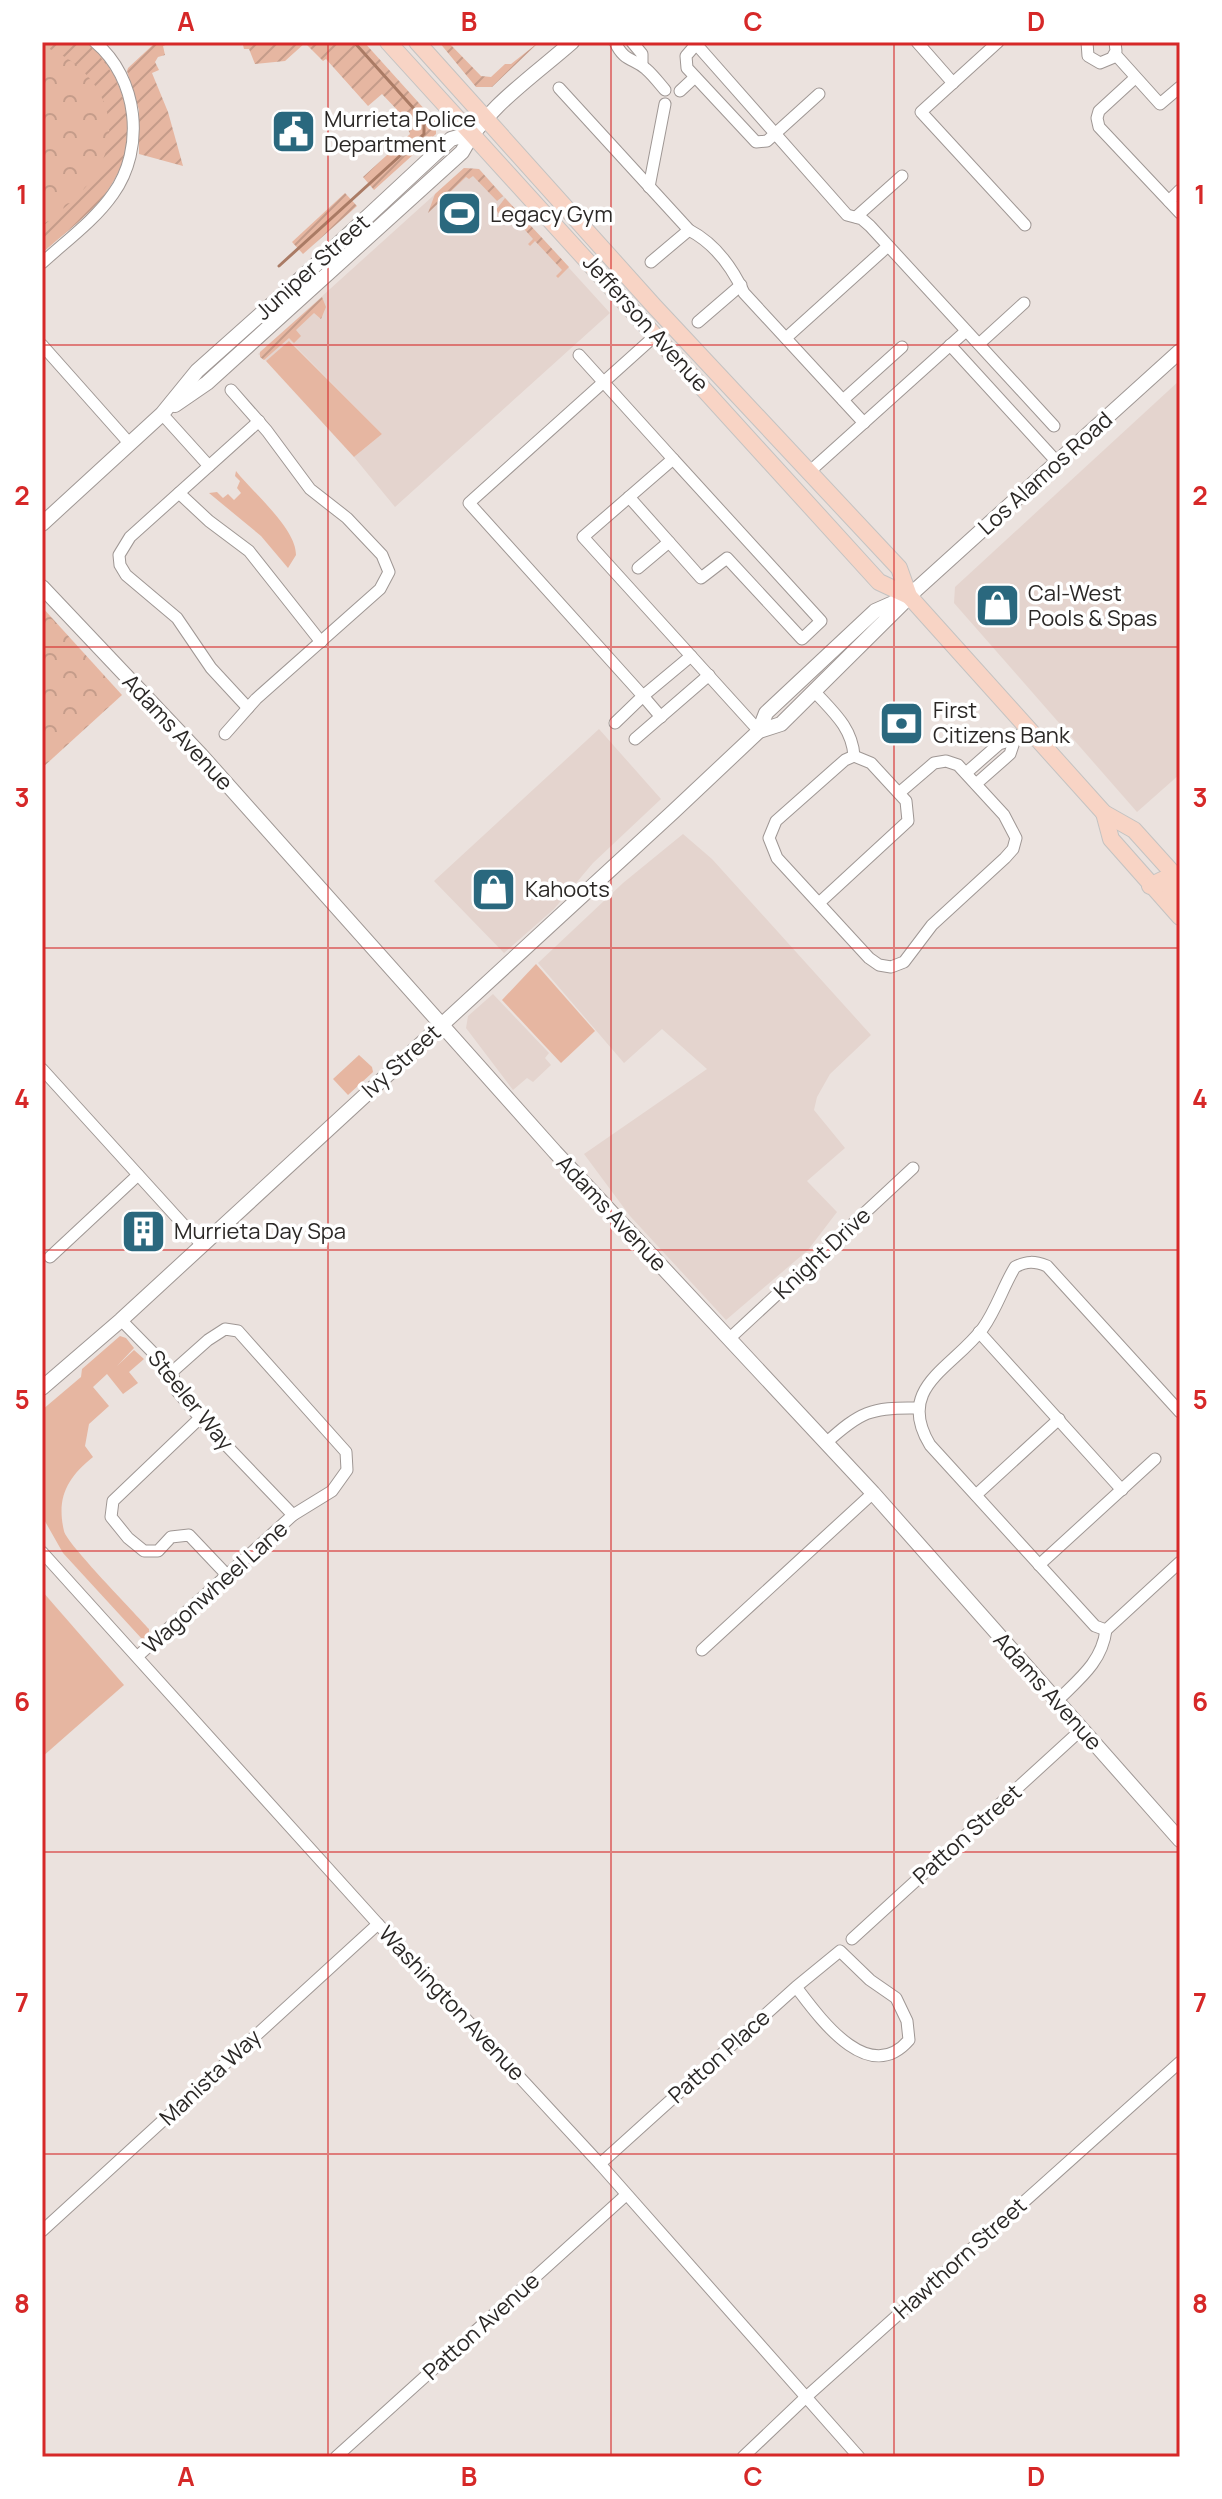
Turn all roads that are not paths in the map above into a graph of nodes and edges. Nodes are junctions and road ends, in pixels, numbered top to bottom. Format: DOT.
graph roads {
  1 [pos="95,42"];
  2 [pos="388,42"];
  3 [pos="417,42"];
  4 [pos="572,42"];
  5 [pos="615,42"];
  6 [pos="632,42"];
  7 [pos="917,42"];
  8 [pos="998,42"];
  9 [pos="1087,42"];
  10 [pos="697,43"];
  11 [pos="1116,45"];
  12 [pos="642,65"];
  13 [pos="695,77"];
  14 [pos="1135,78"];
  15 [pos="953,83"];
  16 [pos="1180,87"];
  17 [pos="559,88"];
  18 [pos="665,90"];
  19 [pos="680,91"];
  20 [pos="819,94"];
  21 [pos="665,104"];
  22 [pos="485,119"];
  23 [pos="472,133"];
  24 [pos="775,135"];
  25 [pos="902,176"];
  26 [pos="649,187"];
  27 [pos="1180,190"];
  28 [pos="1169,201"];
  29 [pos="1180,213"];
  30 [pos="856,217"];
  31 [pos="1025,225"];
  32 [pos="689,230"];
  33 [pos="888,246"];
  34 [pos="651,262"];
  35 [pos="42,263"];
  36 [pos="741,285"];
  37 [pos="618,292"];
  38 [pos="1024,303"];
  39 [pos="654,306"];
  40 [pos="698,322"];
  41 [pos="966,331"];
  42 [pos="656,335"];
  43 [pos="786,338"];
  44 [pos="979,344"];
  45 [pos="42,345"];
  46 [pos="950,345"];
  47 [pos="902,347"];
  48 [pos="1180,351"];
  49 [pos="579,355"];
  50 [pos="603,382"];
  51 [pos="231,390"];
  52 [pos="843,400"];
  53 [pos="162,414"];
  54 [pos="1045,416"];
  55 [pos="259,421"];
  56 [pos="864,423"];
  57 [pos="1054,426"];
  58 [pos="1029,431"];
  59 [pos="130,444"];
  60 [pos="673,459"];
  61 [pos="1057,462"];
  62 [pos="209,466"];
  63 [pos="808,473"];
  64 [pos="179,493"];
  65 [pos="629,497"];
  66 [pos="42,524"];
  67 [pos="669,542"];
  68 [pos="638,568"];
  69 [pos="42,587"];
  70 [pos="909,596"];
  71 [pos="321,642"];
  72 [pos="691,656"];
  73 [pos="709,675"];
  74 [pos="814,691"];
  75 [pos="643,696"];
  76 [pos="248,708"];
  77 [pos="661,717"];
  78 [pos="615,723"];
  79 [pos="759,731"];
  80 [pos="225,734"];
  81 [pos="1021,734"];
  82 [pos="635,739"];
  83 [pos="854,756"];
  84 [pos="966,773"];
  85 [pos="976,784"];
  86 [pos="899,793"];
  87 [pos="1104,813"];
  88 [pos="1174,862"];
  89 [pos="1180,881"];
  90 [pos="1150,886"];
  91 [pos="1180,897"];
  92 [pos="819,903"];
  93 [pos="1180,917"];
  94 [pos="441,1025"];
  95 [pos="44,1076"];
  96 [pos="913,1168"];
  97 [pos="138,1175"];
  98 [pos="201,1244"];
  99 [pos="50,1257"];
  100 [pos="121,1320"];
  101 [pos="979,1332"];
  102 [pos="730,1338"];
  103 [pos="172,1372"];
  104 [pos="42,1388"];
  105 [pos="917,1408"];
  106 [pos="1180,1412"];
  107 [pos="200,1418"];
  108 [pos="1059,1419"];
  109 [pos="826,1443"];
  110 [pos="1155,1459"];
  111 [pos="1122,1490"];
  112 [pos="873,1493"];
  113 [pos="976,1495"];
  114 [pos="293,1515"];
  115 [pos="42,1552"];
  116 [pos="1180,1562"];
  117 [pos="1039,1565"];
  118 [pos="226,1574"];
  119 [pos="1106,1630"];
  120 [pos="702,1650"];
  121 [pos="138,1656"];
  122 [pos="1057,1701"];
  123 [pos="1082,1729"];
  124 [pos="1180,1840"];
  125 [pos="378,1924"];
  126 [pos="852,1939"];
  127 [pos="796,1987"];
  128 [pos="1180,2062"];
  129 [pos="600,2164"];
  130 [pos="626,2195"];
  131 [pos="42,2231"];
  132 [pos="805,2398"];
  133 [pos="336,2457"];
  134 [pos="743,2457"];
  135 [pos="859,2457"];
  1 -- 35 [label="street"];
  2 -- 23 [label="main road, Jefferson Avenue"];
  3 -- 22 [label="main road, Jefferson Avenue"];
  4 -- 22 [label="street, Juniper Street"];
  5 -- 12 [label="street"];
  6 -- 12 [label="street"];
  7 -- 15 [label="street"];
  8 -- 15 [label="street"];
  9 -- 11 [label="street"];
  10 -- 13 [label="street"];
  10 -- 24 [label="street"];
  11 -- 14 [label="street"];
  12 -- 18 [label="street"];
  13 -- 19 [label="street"];
  13 -- 24 [label="street"];
  14 -- 16 [label="street"];
  14 -- 28 [label="street"];
  15 -- 31 [label="street"];
  17 -- 26 [label="street"];
  20 -- 24 [label="street"];
  21 -- 26 [label="street"];
  22 -- 23 [label="street, Juniper Street"];
  22 -- 39 [label="main road, Jefferson Avenue"];
  23 -- 37 [label="main road, Jefferson Avenue"];
  23 -- 53 [label="street, Juniper Street"];
  24 -- 30 [label="street"];
  25 -- 30 [label="street"];
  26 -- 32 [label="street"];
  27 -- 28 [label="street"];
  28 -- 29 [label="street"];
  30 -- 33 [label="street"];
  32 -- 34 [label="street"];
  32 -- 36 [label="street"];
  33 -- 41 [label="street"];
  33 -- 43 [label="street"];
  36 -- 40 [label="street"];
  36 -- 43 [label="street"];
  37 -- 39 [label="main road"];
  37 -- 42 [label="main road, Jefferson Avenue"];
  38 -- 44 [label="street"];
  39 -- 63 [label="main road, Jefferson Avenue"];
  41 -- 44 [label="street"];
  41 -- 46 [label="street"];
  42 -- 50 [label="street"];
  42 -- 70 [label="main road, Jefferson Avenue"];
  43 -- 52 [label="street"];
  44 -- 54 [label="street"];
  45 -- 59 [label="street"];
  46 -- 56 [label="street"];
  46 -- 58 [label="street"];
  47 -- 52 [label="street"];
  48 -- 61 [label="street, Los Alamos Road"];
  49 -- 50 [label="street"];
  50 -- 60 [label="street"];
  50 -- 75 [label="street"];
  51 -- 55 [label="street"];
  52 -- 56 [label="street"];
  53 -- 59 [label="street, Juniper Street"];
  53 -- 62 [label="street"];
  54 -- 57 [label="street"];
  54 -- 58 [label="street"];
  55 -- 62 [label="street"];
  55 -- 71 [label="street"];
  56 -- 63 [label="street"];
  58 -- 61 [label="street"];
  59 -- 66 [label="street, Juniper Street"];
  60 -- 65 [label="street"];
  60 -- 67 [label="street"];
  61 -- 70 [label="street, Los Alamos Road"];
  62 -- 64 [label="street"];
  63 -- 70 [label="main road, Jefferson Avenue"];
  64 -- 71 [label="street"];
  64 -- 76 [label="street"];
  65 -- 67 [label="street"];
  65 -- 72 [label="street"];
  67 -- 68 [label="street"];
  69 -- 94 [label="street, Adams Avenue"];
  70 -- 74 [label="street, Ivy Street"];
  70 -- 79 [label="street, Ivy Street"];
  70 -- 81 [label="main road, Jefferson Avenue"];
  71 -- 76 [label="street"];
  72 -- 73 [label="street"];
  72 -- 75 [label="street"];
  73 -- 77 [label="street"];
  73 -- 79 [label="street"];
  74 -- 79 [label="street, Ivy Street"];
  74 -- 83 [label="street"];
  75 -- 77 [label="street"];
  75 -- 78 [label="street"];
  76 -- 80 [label="street"];
  77 -- 82 [label="street"];
  79 -- 94 [label="street, Ivy Street"];
  81 -- 84 [label="street"];
  81 -- 85 [label="street"];
  81 -- 87 [label="main road, Jefferson Avenue"];
  83 -- 86 [label="street"];
  83 -- 92 [label="street"];
  84 -- 85 [label="street"];
  84 -- 86 [label="street"];
  85 -- 92 [label="street"];
  86 -- 92 [label="street"];
  87 -- 88 [label="main road, Jefferson Avenue"];
  87 -- 90 [label="main road, Jefferson Avenue"];
  88 -- 89 [label="main road, Jefferson Avenue"];
  90 -- 91 [label="main road"];
  90 -- 93 [label="main road, Jefferson Avenue"];
  94 -- 98 [label="street, Ivy Street"];
  94 -- 102 [label="street, Adams Avenue"];
  95 -- 97 [label="street"];
  96 -- 102 [label="street, Knight Drive"];
  97 -- 98 [label="street"];
  97 -- 99 [label="street"];
  98 -- 100 [label="street, Ivy Street"];
  100 -- 103 [label="street, Steeler Way"];
  100 -- 104 [label="street, Ivy Street"];
  101 -- 105 [label="street"];
  101 -- 106 [label="street"];
  101 -- 108 [label="street"];
  102 -- 109 [label="street, Adams Avenue"];
  103 -- 107 [label="street, Steeler Way"];
  103 -- 114 [label="street, Wagonwheel Lane"];
  105 -- 109 [label="street"];
  105 -- 113 [label="street"];
  107 -- 114 [label="street, Steeler Way"];
  107 -- 118 [label="street"];
  108 -- 111 [label="street"];
  108 -- 113 [label="street"];
  109 -- 112 [label="street, Adams Avenue"];
  110 -- 111 [label="street"];
  111 -- 117 [label="street"];
  112 -- 120 [label="street"];
  112 -- 122 [label="street, Adams Avenue"];
  113 -- 117 [label="street"];
  114 -- 118 [label="street, Wagonwheel Lane"];
  115 -- 121 [label="street, Washington Avenue"];
  116 -- 119 [label="street"];
  117 -- 119 [label="street"];
  118 -- 121 [label="street, Wagonwheel Lane"];
  119 -- 122 [label="street"];
  121 -- 125 [label="street, Washington Avenue"];
  122 -- 123 [label="street, Adams Avenue"];
  123 -- 124 [label="street, Adams Avenue"];
  123 -- 126 [label="street, Patton Street"];
  125 -- 129 [label="street, Washington Avenue"];
  125 -- 131 [label="street, Manista Way"];
  127 -- 127 [label="street, Patton Place"];
  127 -- 129 [label="street, Patton Place"];
  128 -- 132 [label="street, Hawthorn Street"];
  129 -- 130 [label="street, Washington Avenue"];
  130 -- 132 [label="street, Washington Avenue"];
  130 -- 133 [label="street, Patton Avenue"];
  132 -- 134 [label="street, Hawthorn Street"];
  132 -- 135 [label="street, Washington Avenue"];
}
